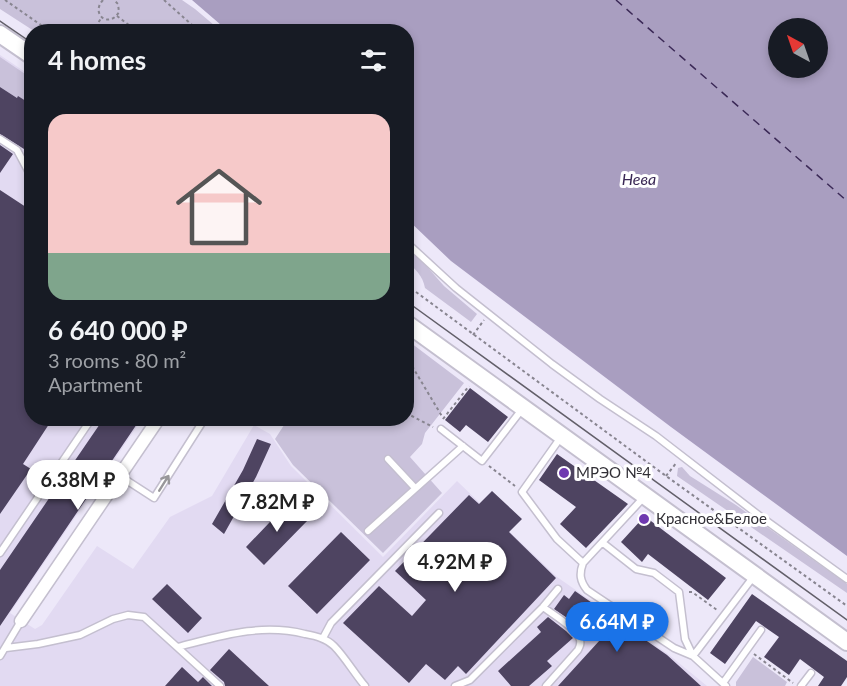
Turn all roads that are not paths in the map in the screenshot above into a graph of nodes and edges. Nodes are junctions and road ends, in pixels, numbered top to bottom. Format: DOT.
graph roads {
  1 [pos="0,34"];
  2 [pos="24,50"];
  3 [pos="0,139"];
  4 [pos="24,163"];
  5 [pos="414,249"];
  6 [pos="414,329"];
  7 [pos="523,408"];
  8 [pos="87,426"];
  9 [pos="154,426"];
  10 [pos="200,426"];
  11 [pos="441,429"];
  12 [pos="561,436"];
  13 [pos="463,446"];
  14 [pos="388,459"];
  15 [pos="120,476"];
  16 [pos="415,488"];
  17 [pos="645,496"];
  18 [pos="439,513"];
  19 [pos="368,531"];
  20 [pos="603,543"];
  21 [pos="0,553"];
  22 [pos="584,563"];
  23 [pos="754,575"];
  24 [pos="847,579"];
  25 [pos="558,590"];
  26 [pos="543,607"];
  27 [pos="21,621"];
  28 [pos="761,630"];
  29 [pos="323,638"];
  30 [pos="847,642"];
  31 [pos="178,647"];
  32 [pos="6,648"];
  33 [pos="0,656"];
  34 [pos="693,656"];
  35 [pos="811,673"];
  36 [pos="725,685"];
  37 [pos="220,686"];
  38 [pos="364,686"];
  39 [pos="455,686"];
  40 [pos="546,686"];
  41 [pos="799,686"];
  1 -- 2 [label="main road"];
  3 -- 4 [label="lane"];
  5 -- 24 [label="lane"];
  6 -- 7 [label="main road"];
  7 -- 12 [label="main road"];
  7 -- 13 [label="lane"];
  8 -- 21 [label="lane"];
  9 -- 15 [label="street"];
  15 -- 10 [label="lane, one-way"];
  11 -- 13 [label="lane"];
  12 -- 17 [label="main road"];
  12 -- 22 [label="lane"];
  13 -- 16 [label="lane"];
  14 -- 16 [label="lane"];
  15 -- 27 [label="street"];
  16 -- 19 [label="lane"];
  17 -- 20 [label="lane"];
  17 -- 23 [label="main road"];
  18 -- 29 [label="lane"];
  20 -- 22 [label="lane"];
  20 -- 34 [label="lane"];
  22 -- 34 [label="lane"];
  23 -- 30 [label="main road"];
  23 -- 34 [label="lane"];
  25 -- 26 [label="lane"];
  26 -- 39 [label="lane"];
  26 -- 40 [label="lane"];
  27 -- 32 [label="lane"];
  28 -- 36 [label="lane"];
  29 -- 31 [label="lane"];
  29 -- 38 [label="lane"];
  31 -- 32 [label="lane"];
  31 -- 37 [label="lane"];
  32 -- 33 [label="lane"];
  34 -- 36 [label="lane"];
  35 -- 41 [label="lane"];
}
